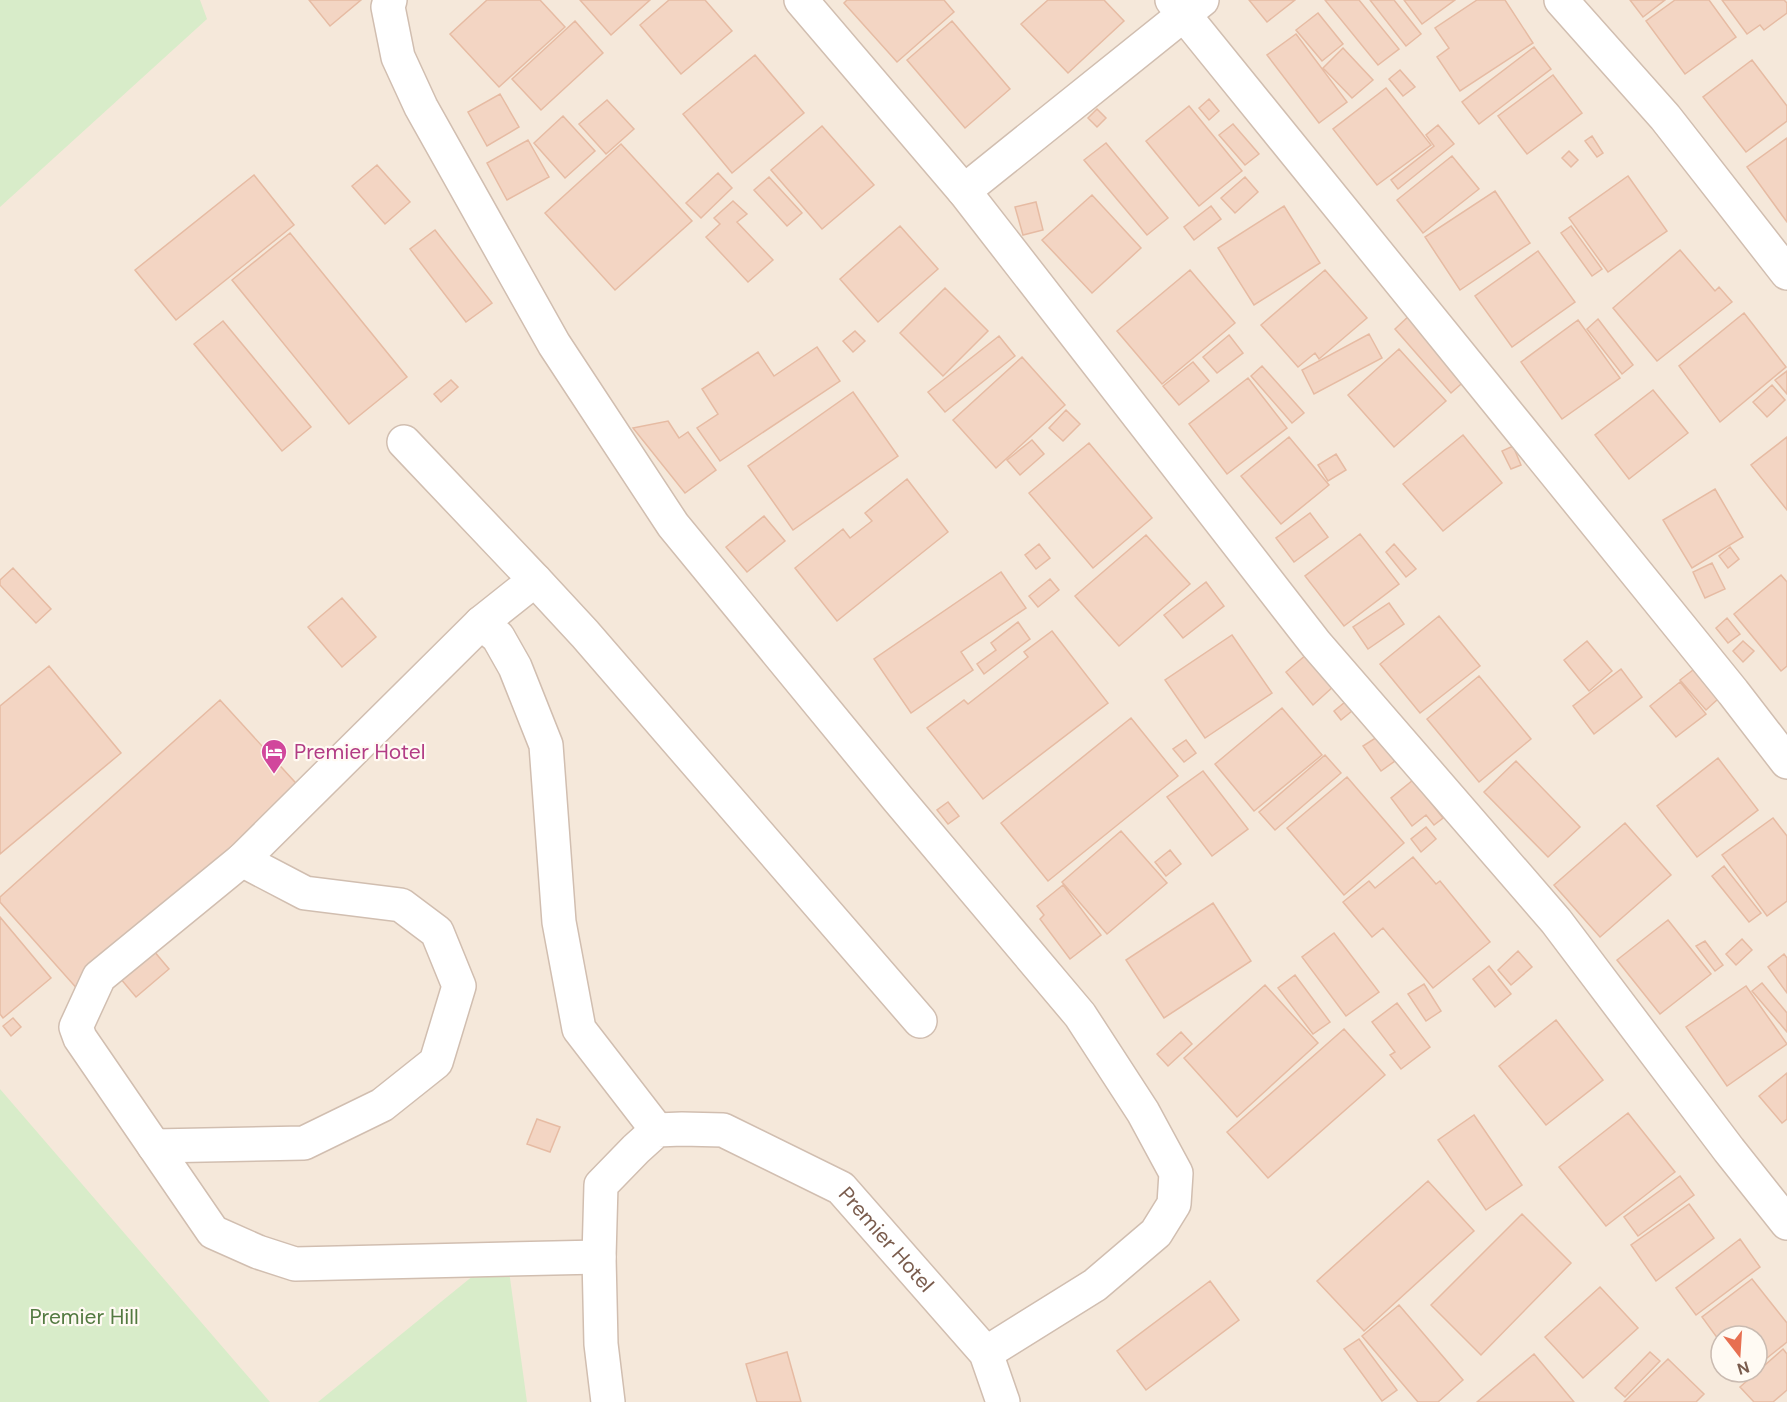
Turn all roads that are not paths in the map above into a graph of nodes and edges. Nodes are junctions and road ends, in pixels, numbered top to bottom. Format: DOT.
graph roads {
  1 [pos="390,0"];
  2 [pos="801,0"];
  3 [pos="1561,0"];
  4 [pos="1186,5"];
  5 [pos="964,191"];
  6 [pos="1787,273"];
  7 [pos="404,442"];
  8 [pos="535,580"];
  9 [pos="481,623"];
  10 [pos="1787,762"];
  11 [pos="242,860"];
  12 [pos="920,1021"];
  13 [pos="657,1130"];
  14 [pos="154,1146"];
  15 [pos="1787,1223"];
  16 [pos="599,1257"];
  17 [pos="986,1353"];
  18 [pos="608,1402"];
  19 [pos="1003,1402"];
  1 -- 17 [label="street"];
  2 -- 5 [label="street"];
  3 -- 6 [label="street"];
  4 -- 5 [label="street"];
  4 -- 10 [label="street"];
  5 -- 15 [label="street"];
  7 -- 8 [label="street"];
  8 -- 9 [label="street"];
  8 -- 12 [label="street"];
  9 -- 11 [label="street"];
  9 -- 13 [label="street"];
  11 -- 14 [label="street"];
  11 -- 14 [label="street"];
  13 -- 16 [label="street"];
  13 -- 17 [label="street, Premier Hotel"];
  14 -- 16 [label="street"];
  16 -- 18 [label="street"];
  17 -- 19 [label="street, Premier Hotel"];
}
